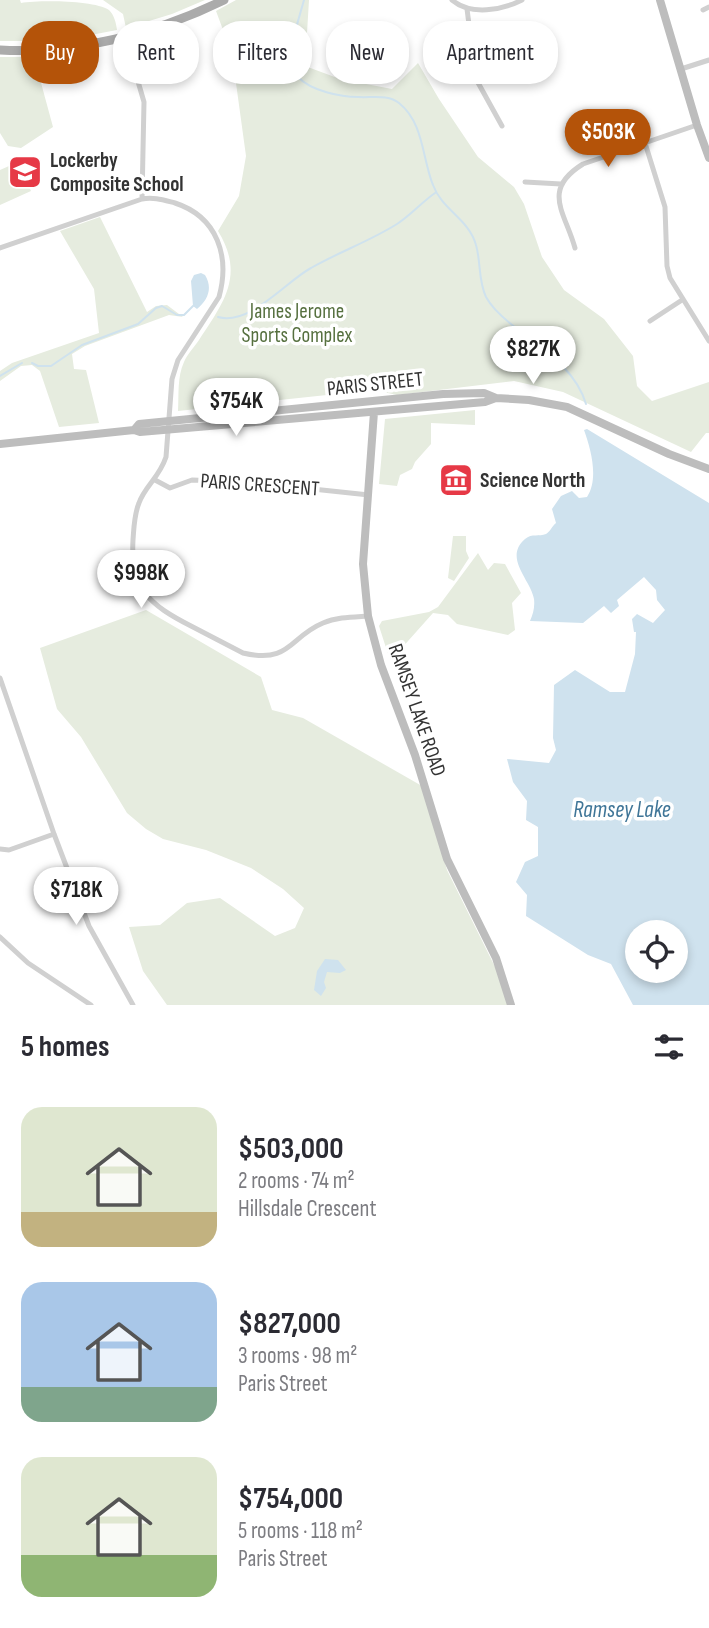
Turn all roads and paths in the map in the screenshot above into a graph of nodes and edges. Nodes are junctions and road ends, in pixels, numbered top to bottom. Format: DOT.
graph roads {
  1 [pos="225,0"];
  2 [pos="452,0"];
  3 [pos="523,0"];
  4 [pos="660,0"];
  5 [pos="467,9"];
  6 [pos="178,21"];
  7 [pos="113,39"];
  8 [pos="0,50"];
  9 [pos="709,60"];
  10 [pos="681,69"];
  11 [pos="139,84"];
  12 [pos="502,125"];
  13 [pos="697,125"];
  14 [pos="645,143"];
  15 [pos="709,158"];
  16 [pos="525,183"];
  17 [pos="561,184"];
  18 [pos="142,199"];
  19 [pos="0,248"];
  20 [pos="575,248"];
  21 [pos="682,300"];
  22 [pos="650,321"];
  23 [pos="709,341"];
  24 [pos="484,393"];
  25 [pos="496,398"];
  26 [pos="362,402"];
  27 [pos="374,412"];
  28 [pos="169,426"];
  29 [pos="0,444"];
  30 [pos="709,469"];
  31 [pos="155,480"];
  32 [pos="369,495"];
  33 [pos="368,616"];
  34 [pos="0,678"];
  35 [pos="54,834"];
  36 [pos="0,849"];
  37 [pos="0,937"];
  38 [pos="91,1005"];
  39 [pos="133,1005"];
  40 [pos="510,1005"];
  1 -- 6 [label="main road"];
  2 -- 5 [label="street"];
  3 -- 5 [label="street"];
  4 -- 10 [label="main road"];
  5 -- 12 [label="street"];
  7 -- 8 [label="main road"];
  9 -- 10 [label="street"];
  10 -- 13 [label="main road"];
  11 -- 18 [label="street"];
  13 -- 14 [label="street"];
  13 -- 15 [label="main road"];
  14 -- 17 [label="street"];
  14 -- 21 [label="street"];
  16 -- 17 [label="street"];
  17 -- 20 [label="street"];
  18 -- 19 [label="street"];
  18 -- 28 [label="street"];
  21 -- 22 [label="street"];
  21 -- 23 [label="street"];
  24 -- 25 [label="main road, PARIS STREET"];
  24 -- 26 [label="main road, PARIS STREET"];
  24 -- 27 [label="main road"];
  25 -- 27 [label="main road, PARIS STREET"];
  25 -- 30 [label="main road, PARIS STREET"];
  26 -- 27 [label="main road"];
  26 -- 28 [label="main road, PARIS STREET"];
  27 -- 28 [label="main road, PARIS STREET"];
  27 -- 32 [label="main road, RAMSEY LAKE ROAD"];
  28 -- 29 [label="main road, PARIS STREET"];
  28 -- 31 [label="street"];
  31 -- 32 [label="street, PARIS CRESCENT"];
  31 -- 33 [label="street"];
  32 -- 33 [label="main road, RAMSEY LAKE ROAD"];
  33 -- 40 [label="main road, RAMSEY LAKE ROAD"];
  34 -- 35 [label="street"];
  35 -- 36 [label="street"];
  35 -- 39 [label="street"];
  37 -- 38 [label="street"];
}
